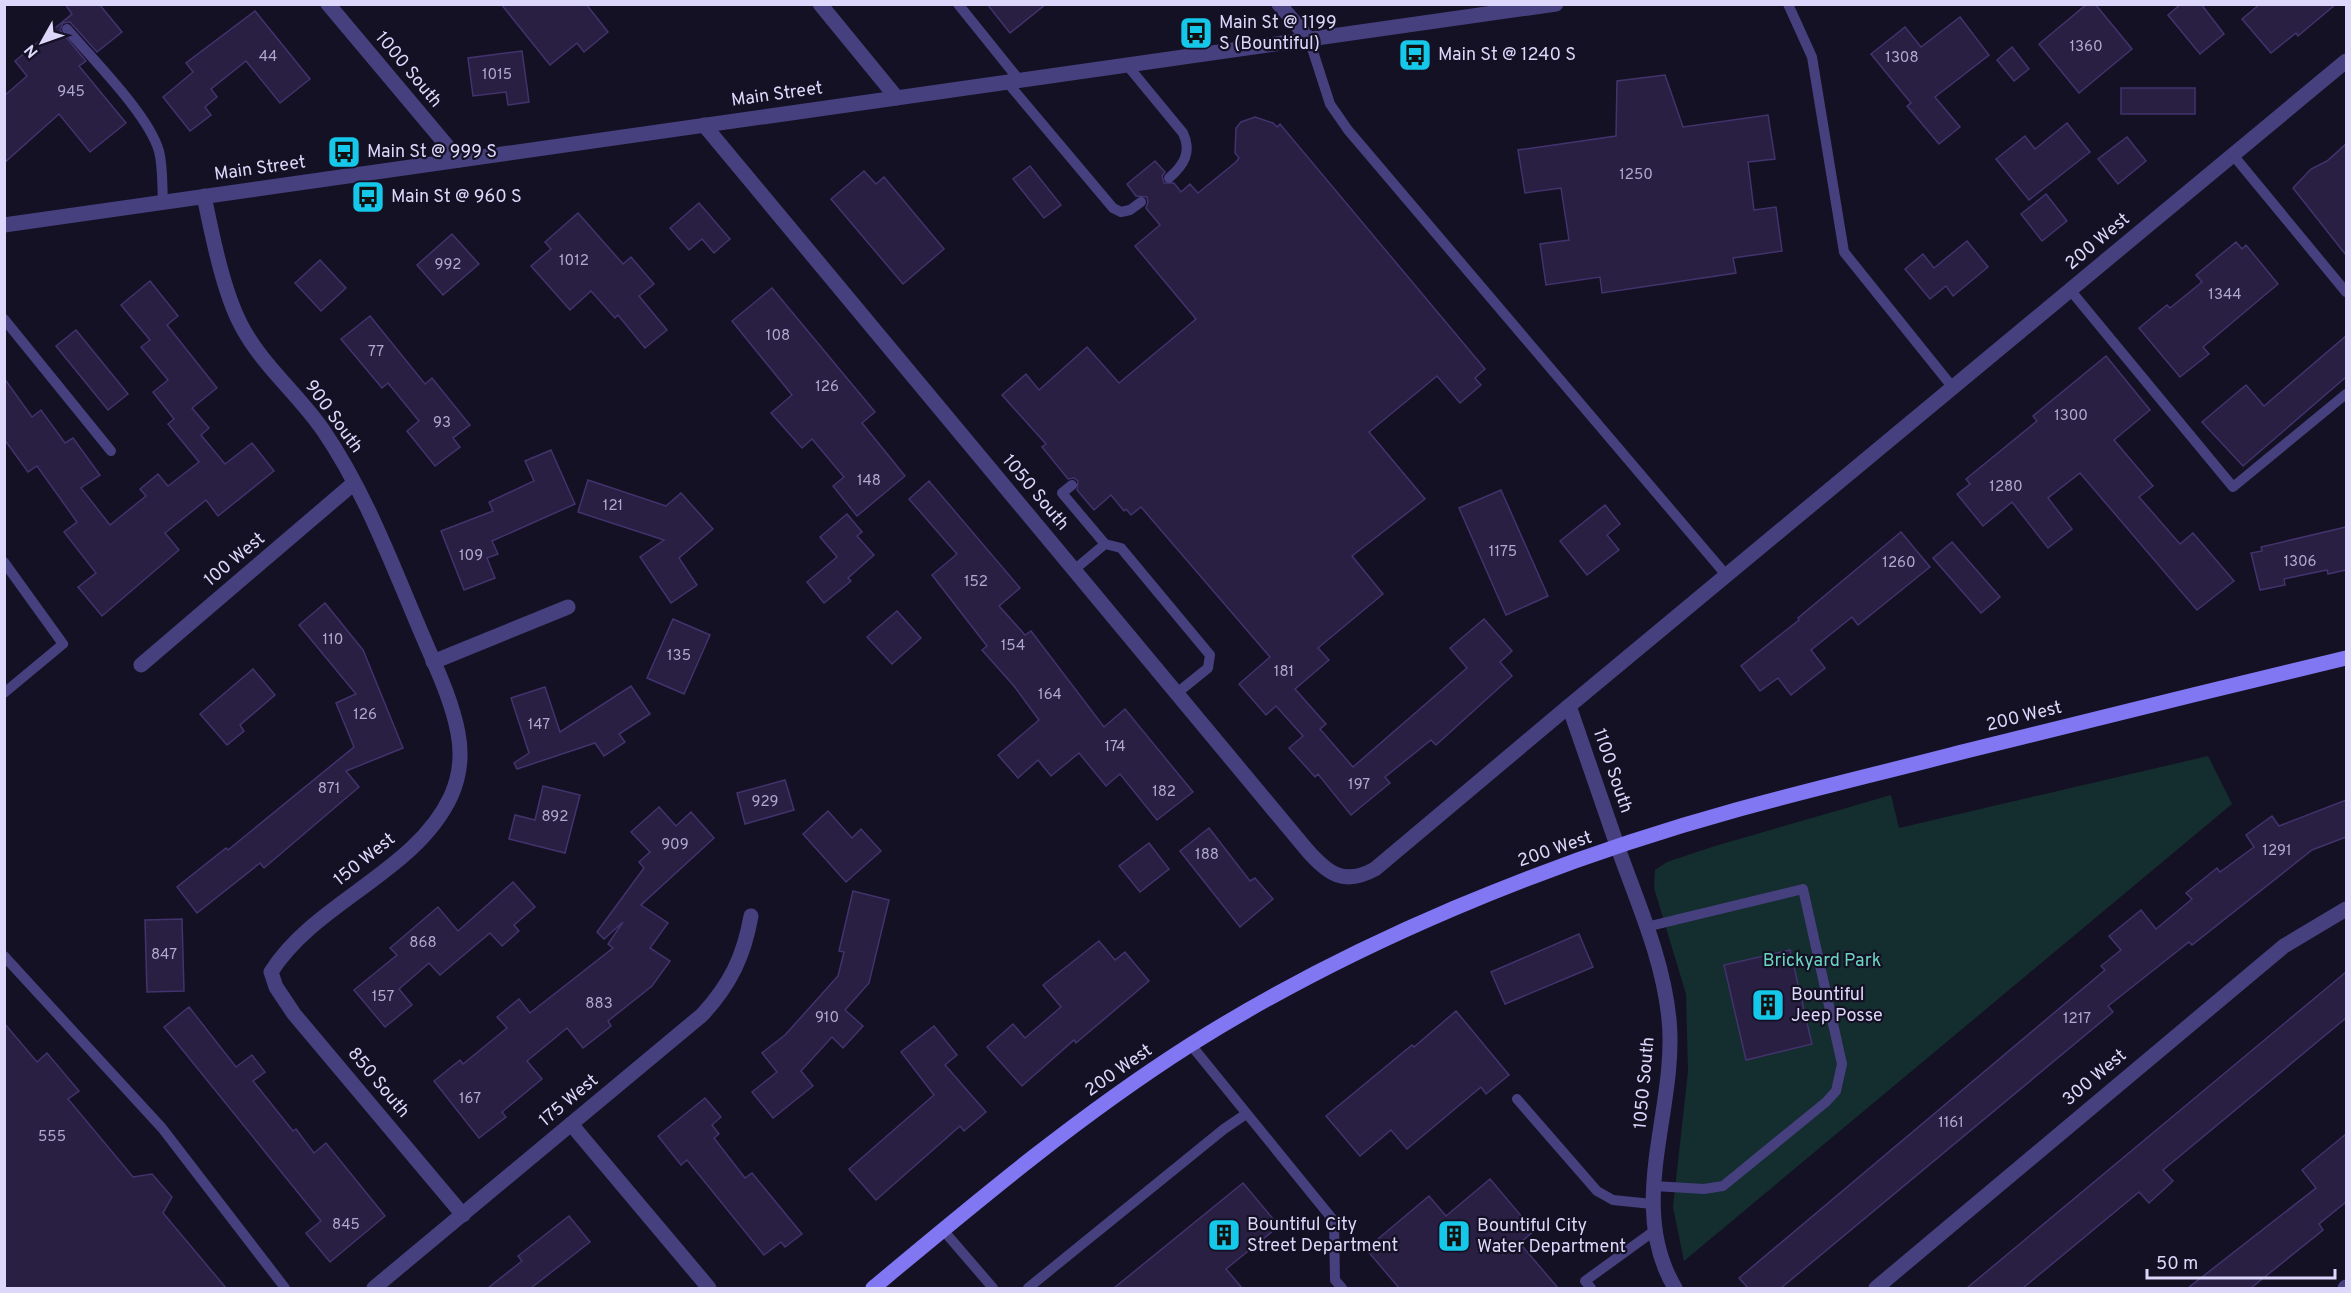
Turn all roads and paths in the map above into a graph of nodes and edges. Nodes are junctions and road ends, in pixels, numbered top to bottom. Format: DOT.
graph roads {
  1 [pos="328,4"];
  2 [pos="820,4"];
  3 [pos="958,4"];
  4 [pos="1279,4"];
  5 [pos="1556,4"];
  6 [pos="1788,4"];
  7 [pos="67,29"];
  8 [pos="1309,39"];
  9 [pos="2346,61"];
  10 [pos="1127,65"];
  11 [pos="1013,82"];
  12 [pos="897,98"];
  13 [pos="704,125"];
  14 [pos="2233,155"];
  15 [pos="459,160"];
  16 [pos="1169,178"];
  17 [pos="204,196"];
  18 [pos="164,202"];
  19 [pos="1141,202"];
  20 [pos="4,225"];
  21 [pos="2071,291"];
  22 [pos="2346,292"];
  23 [pos="4,318"];
  24 [pos="1954,389"];
  25 [pos="2346,394"];
  26 [pos="111,451"];
  27 [pos="354,483"];
  28 [pos="1072,485"];
  29 [pos="1105,544"];
  30 [pos="4,562"];
  31 [pos="1074,570"];
  32 [pos="1727,576"];
  33 [pos="568,607"];
  34 [pos="2346,658"];
  35 [pos="433,662"];
  36 [pos="141,665"];
  37 [pos="4,693"];
  38 [pos="1177,693"];
  39 [pos="1569,706"];
  40 [pos="459,763"];
  41 [pos="1618,848"];
  42 [pos="1343,876"];
  43 [pos="2346,909"];
  44 [pos="751,916"];
  45 [pos="1646,927"];
  46 [pos="4,956"];
  47 [pos="271,972"];
  48 [pos="1191,1045"];
  49 [pos="1517,1099"];
  50 [pos="1246,1114"];
  51 [pos="571,1124"];
  52 [pos="1654,1186"];
  53 [pos="1652,1204"];
  54 [pos="463,1215"];
  55 [pos="943,1230"];
  56 [pos="1654,1230"];
  57 [pos="285,1288"];
  58 [pos="374,1288"];
  59 [pos="709,1288"];
  60 [pos="873,1288"];
  61 [pos="993,1288"];
  62 [pos="1028,1288"];
  63 [pos="1342,1288"];
  64 [pos="1591,1288"];
  65 [pos="1675,1288"];
  66 [pos="1876,1288"];
  1 -- 15 [label="street, 1000 South"];
  2 -- 12 [label="street"];
  3 -- 11 [label="lane"];
  4 -- 8 [label="street"];
  5 -- 8 [label="street, Main Street"];
  6 -- 24 [label="lane"];
  7 -- 18 [label="lane"];
  8 -- 10 [label="street, Main Street"];
  8 -- 32 [label="lane"];
  9 -- 14 [label="street, 200 West"];
  10 -- 11 [label="street, Main Street"];
  10 -- 16 [label="lane"];
  11 -- 12 [label="street, Main Street"];
  11 -- 19 [label="lane"];
  12 -- 13 [label="street, Main Street"];
  13 -- 15 [label="street, Main Street"];
  13 -- 31 [label="street, 1050 South"];
  14 -- 21 [label="street, 200 West"];
  14 -- 22 [label="lane"];
  15 -- 17 [label="street, Main Street"];
  17 -- 18 [label="street, Main Street"];
  17 -- 27 [label="street, 900 South"];
  18 -- 20 [label="street, Main Street"];
  21 -- 24 [label="street, 200 West"];
  21 -- 25 [label="lane"];
  23 -- 26 [label="lane"];
  24 -- 32 [label="street, 200 West"];
  27 -- 35 [label="street, 900 South"];
  27 -- 36 [label="street, 100 West"];
  28 -- 29 [label="lane"];
  29 -- 31 [label="lane"];
  29 -- 38 [label="lane"];
  30 -- 37 [label="lane"];
  31 -- 38 [label="street, 1050 South"];
  32 -- 39 [label="street, 200 West"];
  33 -- 35 [label="street"];
  34 -- 41 [label="main road, 200 West"];
  35 -- 40 [label="street, 900 South"];
  38 -- 42 [label="street, 1050 South"];
  39 -- 41 [label="street, 1100 South"];
  39 -- 42 [label="street, 200 West"];
  40 -- 47 [label="street, 150 West"];
  41 -- 45 [label="street, 1050 South"];
  41 -- 48 [label="main road, 200 West"];
  43 -- 66 [label="street, 300 West"];
  44 -- 51 [label="street, 175 West"];
  45 -- 52 [label="street, 1050 South"];
  45 -- 52 [label="lane"];
  46 -- 57 [label="lane"];
  47 -- 54 [label="street, 850 South"];
  48 -- 50 [label="lane"];
  48 -- 55 [label="main road, 200 West"];
  49 -- 53 [label="lane"];
  50 -- 62 [label="lane"];
  50 -- 63 [label="lane"];
  51 -- 54 [label="street, 175 West"];
  51 -- 59 [label="street"];
  52 -- 53 [label="street, 1050 South"];
  53 -- 56 [label="street, 1050 South"];
  54 -- 58 [label="street, 175 West"];
  55 -- 60 [label="main road, 200 West"];
  55 -- 61 [label="lane"];
  56 -- 64 [label="lane"];
  56 -- 65 [label="street, 1050 South"];
}
